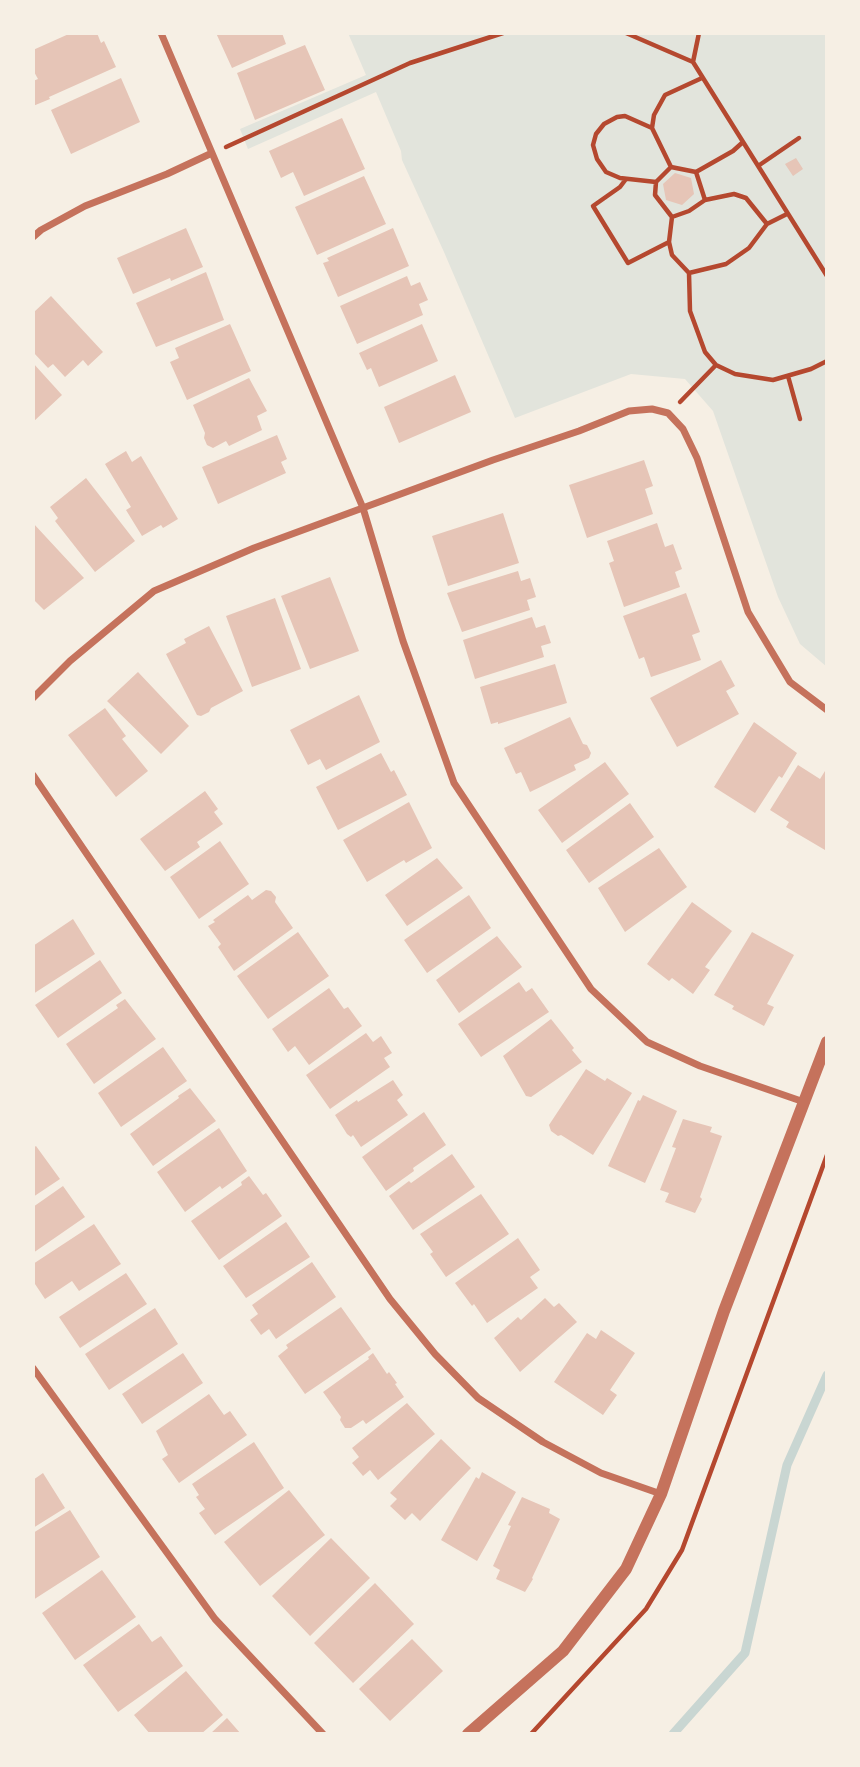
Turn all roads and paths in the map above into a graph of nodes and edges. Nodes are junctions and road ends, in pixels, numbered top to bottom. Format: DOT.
graph roads {
  1 [pos="161,33"];
  2 [pos="503,33"];
  3 [pos="626,33"];
  4 [pos="699,33"];
  5 [pos="693,62"];
  6 [pos="702,78"];
  7 [pos="652,128"];
  8 [pos="799,138"];
  9 [pos="743,142"];
  10 [pos="212,153"];
  11 [pos="758,166"];
  12 [pos="671,167"];
  13 [pos="696,172"];
  14 [pos="626,179"];
  15 [pos="656,182"];
  16 [pos="705,200"];
  17 [pos="787,214"];
  18 [pos="672,217"];
  19 [pos="767,224"];
  20 [pos="33,237"];
  21 [pos="669,243"];
  22 [pos="689,273"];
  23 [pos="827,276"];
  24 [pos="827,361"];
  25 [pos="716,365"];
  26 [pos="788,376"];
  27 [pos="668,413"];
  28 [pos="800,419"];
  29 [pos="363,508"];
  30 [pos="33,698"];
  31 [pos="827,710"];
  32 [pos="33,775"];
  33 [pos="827,1042"];
  34 [pos="804,1102"];
  35 [pos="827,1156"];
  36 [pos="33,1368"];
  37 [pos="661,1494"];
  38 [pos="323,1734"];
  39 [pos="468,1734"];
  40 [pos="531,1734"];
  1 -- 10 [label="street"];
  2 -- 10 [label="path"];
  3 -- 5 [label="path"];
  4 -- 5 [label="path"];
  5 -- 6 [label="path"];
  6 -- 7 [label="path"];
  6 -- 9 [label="path"];
  7 -- 12 [label="path"];
  7 -- 14 [label="path"];
  8 -- 11 [label="path"];
  9 -- 11 [label="path"];
  9 -- 13 [label="path"];
  10 -- 20 [label="street"];
  10 -- 29 [label="street"];
  11 -- 17 [label="path"];
  12 -- 13 [label="path"];
  12 -- 15 [label="path"];
  13 -- 16 [label="path"];
  14 -- 15 [label="path"];
  14 -- 21 [label="path"];
  15 -- 18 [label="path"];
  16 -- 18 [label="path"];
  16 -- 19 [label="path"];
  17 -- 19 [label="path"];
  17 -- 23 [label="path"];
  18 -- 21 [label="path"];
  19 -- 22 [label="path"];
  21 -- 22 [label="path"];
  22 -- 25 [label="path"];
  24 -- 26 [label="path"];
  25 -- 26 [label="path"];
  25 -- 27 [label="path"];
  26 -- 28 [label="path"];
  27 -- 29 [label="street"];
  27 -- 31 [label="street"];
  29 -- 30 [label="street"];
  29 -- 34 [label="street"];
  32 -- 37 [label="street"];
  33 -- 34 [label="street"];
  34 -- 37 [label="street"];
  35 -- 40 [label="path"];
  36 -- 38 [label="street"];
  37 -- 39 [label="street"];
}
